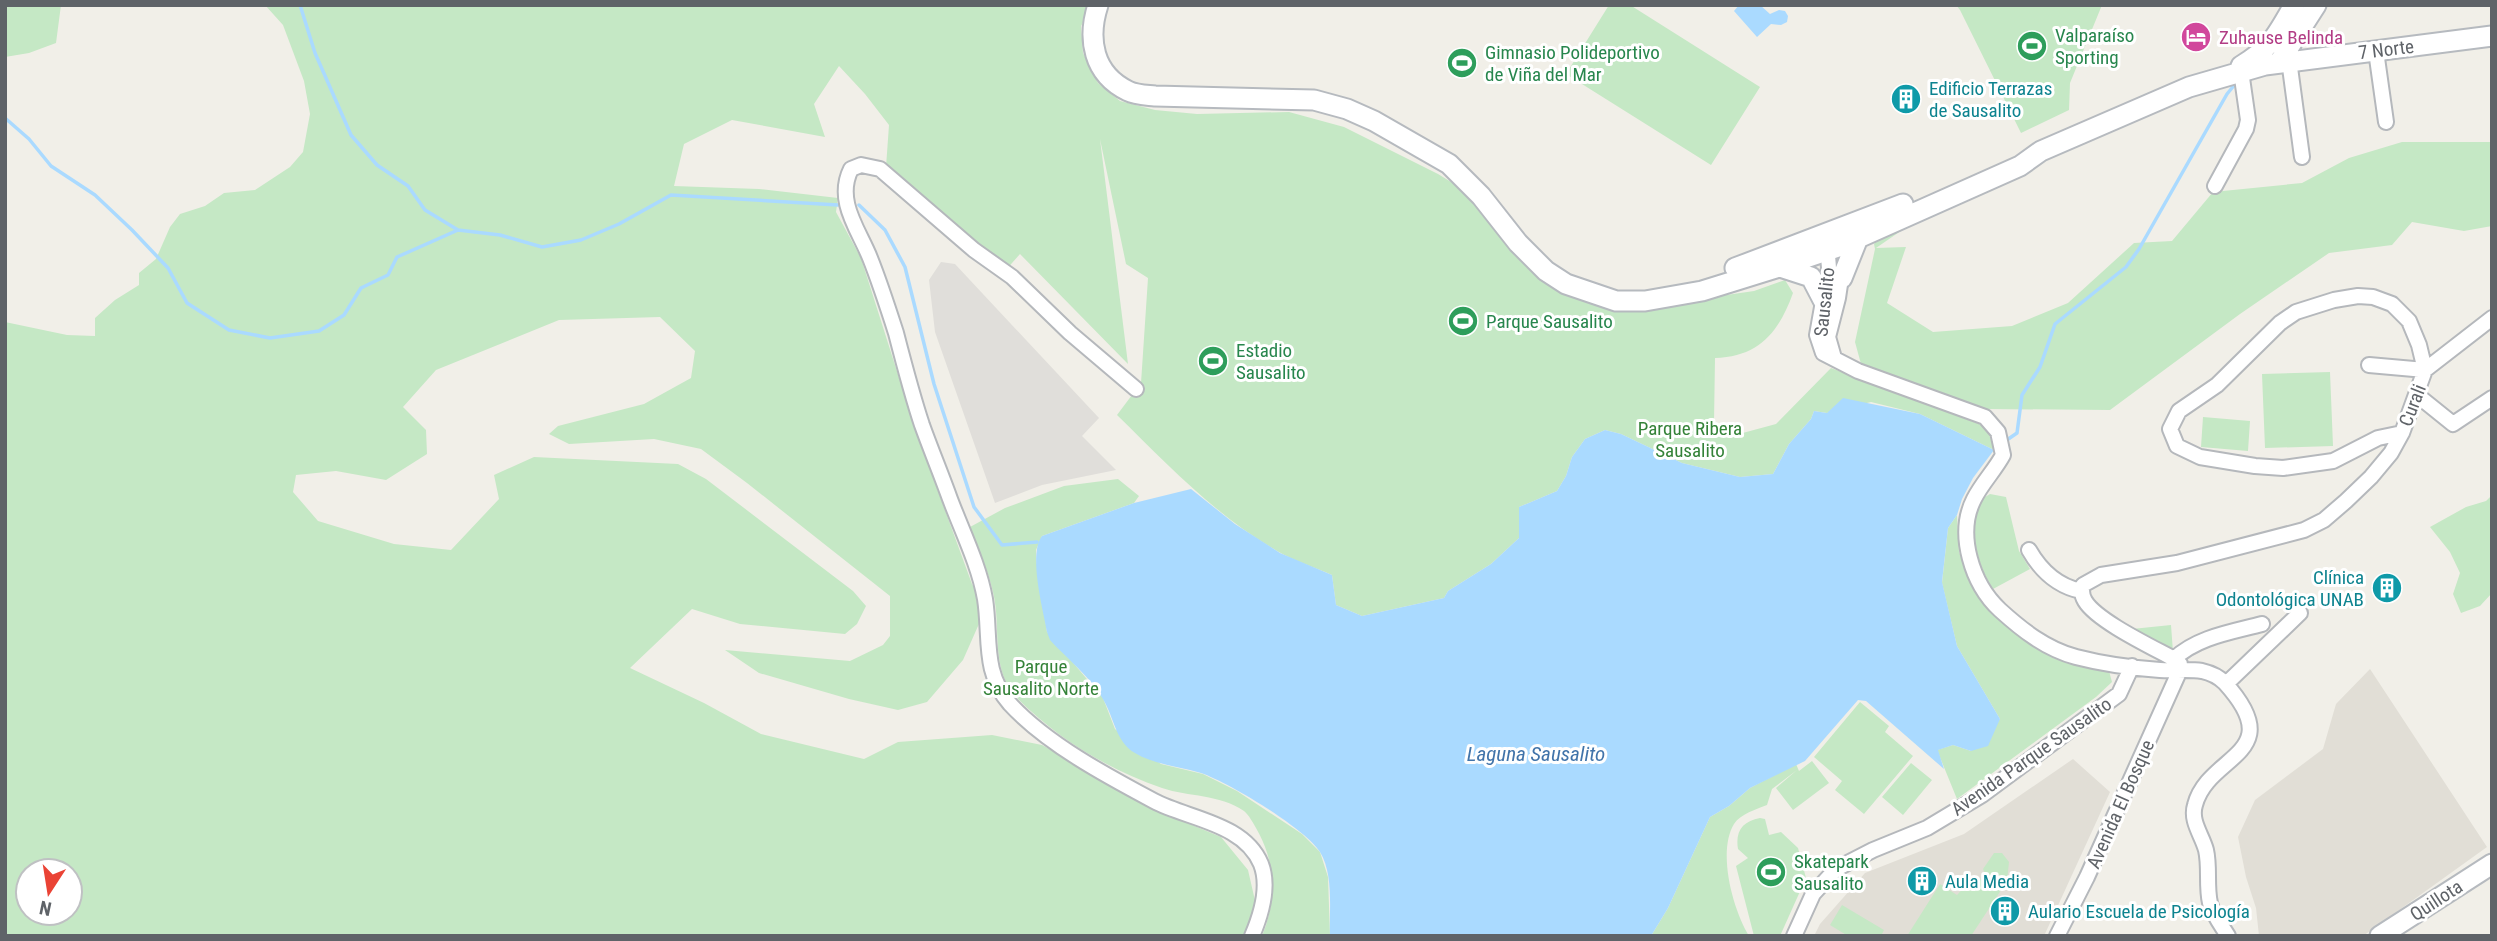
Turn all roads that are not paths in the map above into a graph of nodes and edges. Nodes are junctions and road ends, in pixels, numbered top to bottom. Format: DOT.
graph roads {
  1 [pos="1098,5"];
  2 [pos="2294,5"];
  3 [pos="2316,5"];
  4 [pos="2492,36"];
  5 [pos="2274,41"];
  6 [pos="2376,51"];
  7 [pos="2284,61"];
  8 [pos="2233,73"];
  9 [pos="2386,122"];
  10 [pos="2041,152"];
  11 [pos="2302,157"];
  12 [pos="2215,186"];
  13 [pos="1858,238"];
  14 [pos="1832,243"];
  15 [pos="1780,267"];
  16 [pos="1842,278"];
  17 [pos="1674,295"];
  18 [pos="1823,300"];
  19 [pos="2492,318"];
  20 [pos="1834,358"];
  21 [pos="2369,365"];
  22 [pos="2425,370"];
  23 [pos="1136,389"];
  24 [pos="2417,395"];
  25 [pos="2492,398"];
  26 [pos="2402,433"];
  27 [pos="2029,550"];
  28 [pos="2081,591"];
  29 [pos="2300,613"];
  30 [pos="2262,624"];
  31 [pos="2177,664"];
  32 [pos="2132,666"];
  33 [pos="2226,684"];
  34 [pos="2492,864"];
  35 [pos="2492,877"];
  36 [pos="1252,936"];
  37 [pos="1794,936"];
  38 [pos="2057,936"];
  39 [pos="2228,936"];
  40 [pos="2380,936"];
  41 [pos="2402,936"];
  1 -- 17 [label="main road"];
  2 -- 5 [label="main road"];
  3 -- 7 [label="main road"];
  4 -- 6 [label="main road, 7 Norte"];
  5 -- 7 [label="main road"];
  5 -- 8 [label="main road, Sausalito"];
  6 -- 7 [label="main road, 7 Norte"];
  6 -- 9 [label="street"];
  7 -- 8 [label="main road, Sausalito"];
  7 -- 11 [label="street"];
  8 -- 10 [label="main road, Sausalito"];
  8 -- 12 [label="street"];
  10 -- 13 [label="main road, Sausalito"];
  10 -- 14 [label="main road, Sausalito"];
  13 -- 14 [label="main road, Sausalito"];
  13 -- 16 [label="main road"];
  14 -- 15 [label="main road"];
  14 -- 16 [label="street, Sausalito"];
  14 -- 17 [label="main road"];
  14 -- 18 [label="street, Sausalito"];
  15 -- 17 [label="main road"];
  15 -- 18 [label="main road"];
  16 -- 20 [label="street, Sausalito"];
  18 -- 20 [label="street, Sausalito"];
  19 -- 22 [label="street"];
  20 -- 32 [label="street"];
  21 -- 22 [label="street"];
  22 -- 24 [label="street, Curali"];
  22 -- 26 [label="street, Curali"];
  23 -- 36 [label="street"];
  24 -- 25 [label="street"];
  24 -- 26 [label="street, Curali"];
  26 -- 28 [label="street, Curali"];
  27 -- 28 [label="street"];
  28 -- 31 [label="street"];
  29 -- 33 [label="street"];
  30 -- 31 [label="street"];
  31 -- 32 [label="street"];
  31 -- 33 [label="street"];
  31 -- 38 [label="street, Avenida El Bosque"];
  32 -- 37 [label="street, Avenida Parque Sausalito"];
  33 -- 39 [label="street"];
  34 -- 40 [label="main road, Quillota"];
  35 -- 41 [label="main road, Quillota"];
}
